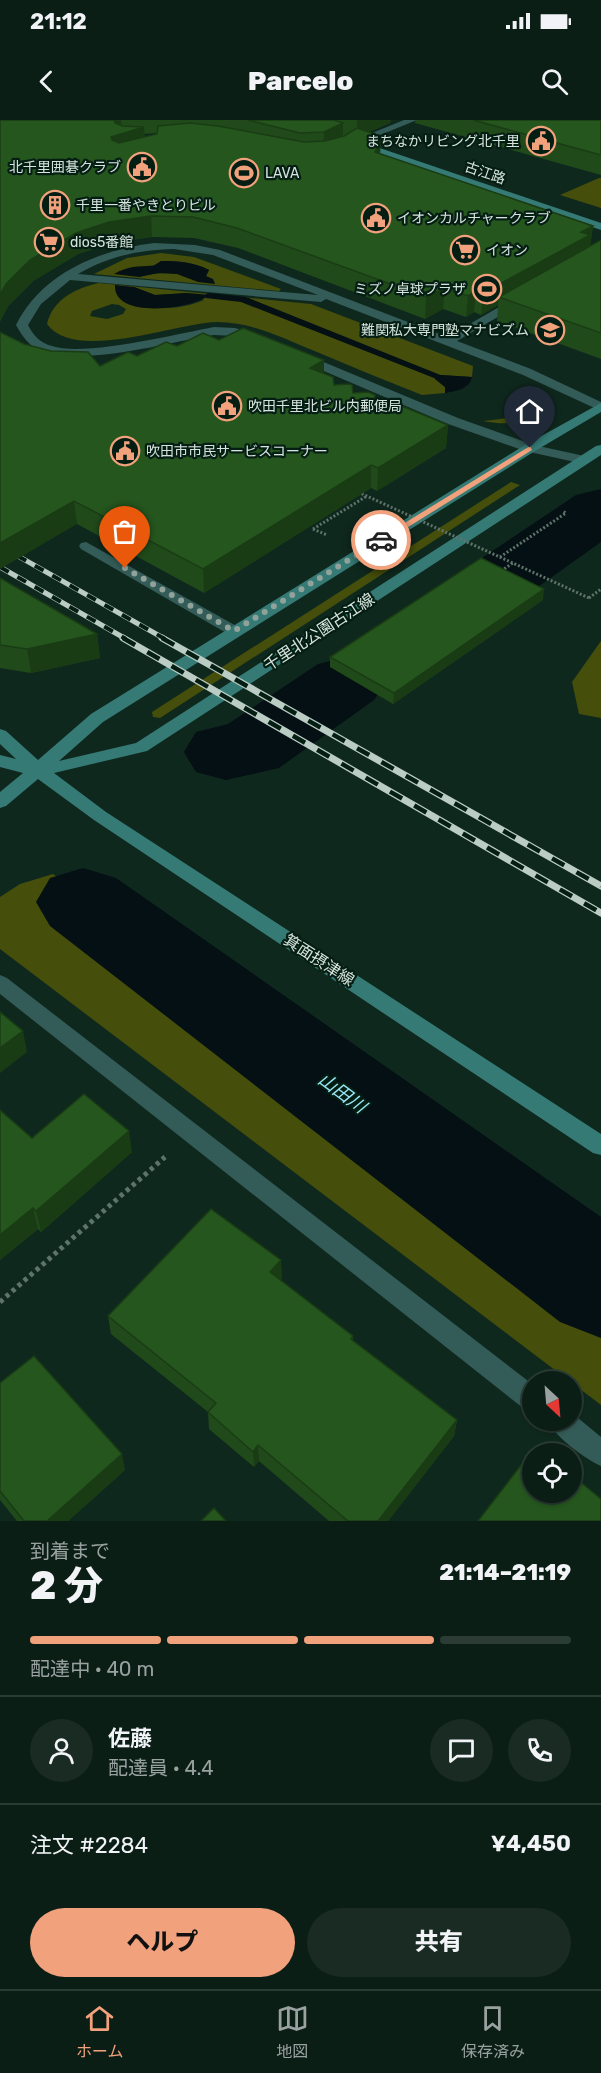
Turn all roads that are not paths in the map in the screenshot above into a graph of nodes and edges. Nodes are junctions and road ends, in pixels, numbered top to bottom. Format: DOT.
graph roads {
  1 [pos="412,120"];
  2 [pos="601,228"];
  3 [pos="66,276"];
  4 [pos="530,294"];
  5 [pos="344,301"];
  6 [pos="448,341"];
  7 [pos="371,386"];
  8 [pos="357,394"];
  9 [pos="390,394"];
  10 [pos="375,402"];
  11 [pos="413,404"];
  12 [pos="601,407"];
  13 [pos="399,412"];
  14 [pos="530,448"];
  15 [pos="601,449"];
  16 [pos="584,460"];
  17 [pos="86,546"];
  18 [pos="234,631"];
  19 [pos="0,735"];
  20 [pos="0,761"];
  21 [pos="39,771"];
  22 [pos="0,802"];
  23 [pos="0,983"];
  24 [pos="601,1146"];
  25 [pos="522,1391"];
  26 [pos="574,1431"];
  27 [pos="601,1453"];
  1 -- 2 [label="street, 古江路"];
  3 -- 5 [label="street"];
  3 -- 5 [label="street"];
  3 -- 7 [label="street"];
  4 -- 6 [label="street"];
  5 -- 6 [label="street"];
  6 -- 12 [label="street"];
  7 -- 8 [label="street"];
  7 -- 9 [label="street"];
  9 -- 10 [label="street"];
  9 -- 11 [label="street"];
  11 -- 13 [label="street"];
  11 -- 14 [label="street"];
  12 -- 14 [label="street, 千里北公園古江線"];
  14 -- 16 [label="street"];
  14 -- 18 [label="street, 千里北公園古江線"];
  15 -- 16 [label="street, 千里北公園古江線"];
  16 -- 21 [label="street, 千里北公園古江線"];
  17 -- 18 [label="street"];
  18 -- 21 [label="street, 千里北公園古江線"];
  19 -- 21 [label="street, 箕面摂津線"];
  20 -- 21 [label="street, 箕面摂津線"];
  21 -- 22 [label="street, 千里北公園古江線"];
  21 -- 24 [label="street, 箕面摂津線"];
  23 -- 25 [label="street"];
  26 -- 27 [label="street"];
}
